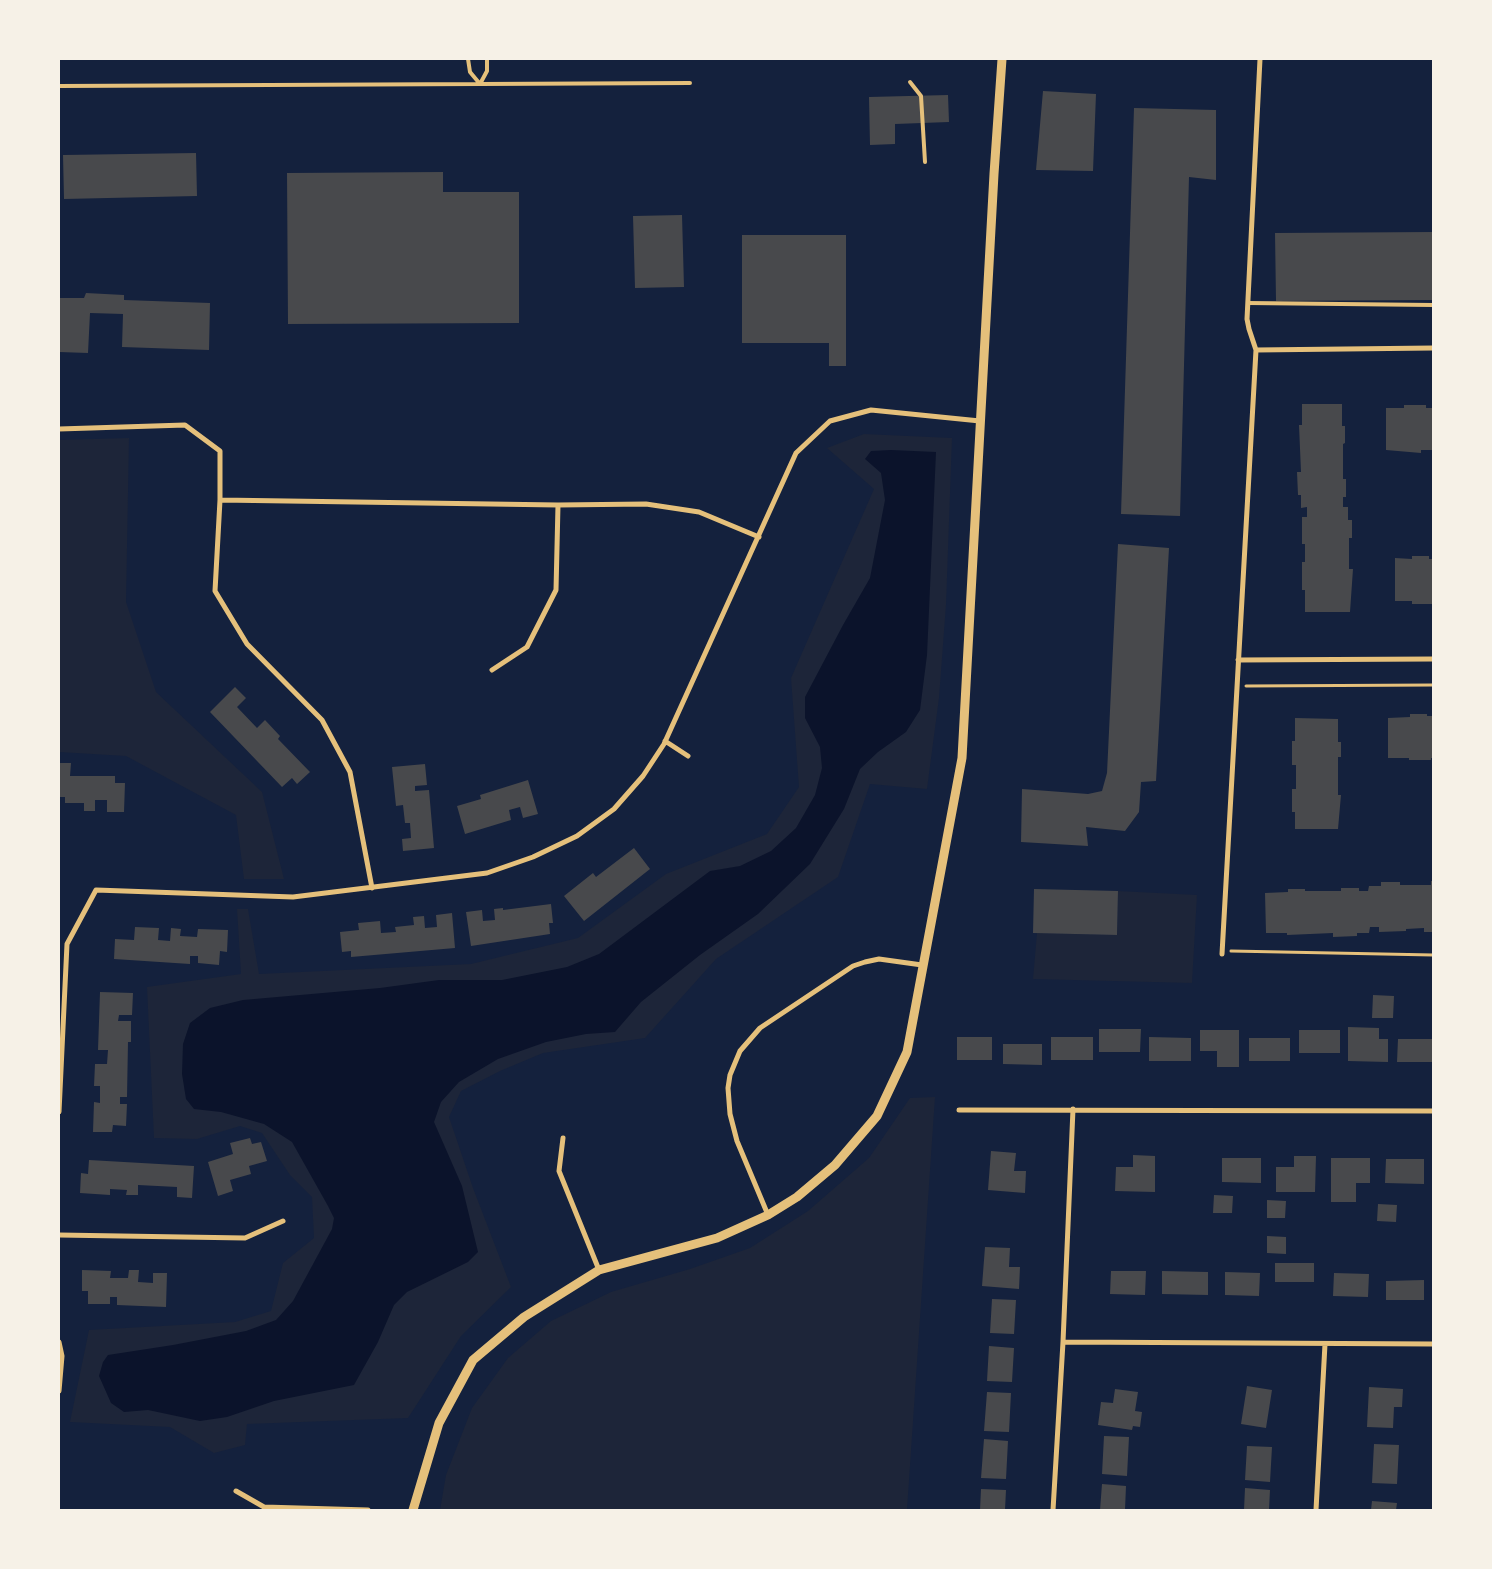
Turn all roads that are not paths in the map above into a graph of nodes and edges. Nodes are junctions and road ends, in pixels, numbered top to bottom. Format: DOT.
graph roads {
  1 [pos="468,59"];
  2 [pos="487,59"];
  3 [pos="1002,59"];
  4 [pos="1260,59"];
  5 [pos="910,82"];
  6 [pos="690,83"];
  7 [pos="480,84"];
  8 [pos="59,86"];
  9 [pos="925,162"];
  10 [pos="1248,303"];
  11 [pos="1433,306"];
  12 [pos="1433,348"];
  13 [pos="1256,350"];
  14 [pos="980,421"];
  15 [pos="59,429"];
  16 [pos="220,500"];
  17 [pos="558,505"];
  18 [pos="759,537"];
  19 [pos="1433,659"];
  20 [pos="1238,660"];
  21 [pos="492,670"];
  22 [pos="665,742"];
  23 [pos="688,756"];
  24 [pos="372,888"];
  25 [pos="1222,953"];
  26 [pos="922,966"];
  27 [pos="1073,1109"];
  28 [pos="959,1110"];
  29 [pos="1433,1111"];
  30 [pos="59,1112"];
  31 [pos="563,1138"];
  32 [pos="768,1215"];
  33 [pos="283,1221"];
  34 [pos="59,1234"];
  35 [pos="599,1270"];
  36 [pos="59,1342"];
  37 [pos="1063,1342"];
  38 [pos="1325,1344"];
  39 [pos="1433,1344"];
  40 [pos="59,1391"];
  41 [pos="236,1492"];
  42 [pos="368,1510"];
  43 [pos="414,1510"];
  44 [pos="1053,1510"];
  45 [pos="1316,1510"];
  1 -- 7 [label="lane"];
  2 -- 7 [label="lane"];
  3 -- 14 [label="street"];
  4 -- 10 [label="street"];
  5 -- 9 [label="lane"];
  6 -- 7 [label="lane"];
  7 -- 8 [label="lane"];
  10 -- 11 [label="lane"];
  10 -- 13 [label="street"];
  12 -- 13 [label="street"];
  13 -- 20 [label="street"];
  14 -- 18 [label="street"];
  14 -- 26 [label="street"];
  15 -- 16 [label="street"];
  16 -- 17 [label="street"];
  16 -- 24 [label="street"];
  17 -- 18 [label="street"];
  17 -- 21 [label="street"];
  18 -- 22 [label="street"];
  19 -- 20 [label="street"];
  20 -- 25 [label="street"];
  22 -- 23 [label="street"];
  22 -- 24 [label="street"];
  24 -- 30 [label="street"];
  26 -- 32 [label="street"];
  26 -- 32 [label="street"];
  27 -- 28 [label="street"];
  27 -- 29 [label="street"];
  27 -- 37 [label="street"];
  31 -- 35 [label="street"];
  32 -- 35 [label="street"];
  33 -- 34 [label="street"];
  35 -- 43 [label="street"];
  36 -- 40 [label="street"];
  37 -- 38 [label="street"];
  37 -- 44 [label="street"];
  38 -- 39 [label="street"];
  38 -- 45 [label="street"];
  41 -- 42 [label="street"];
}
